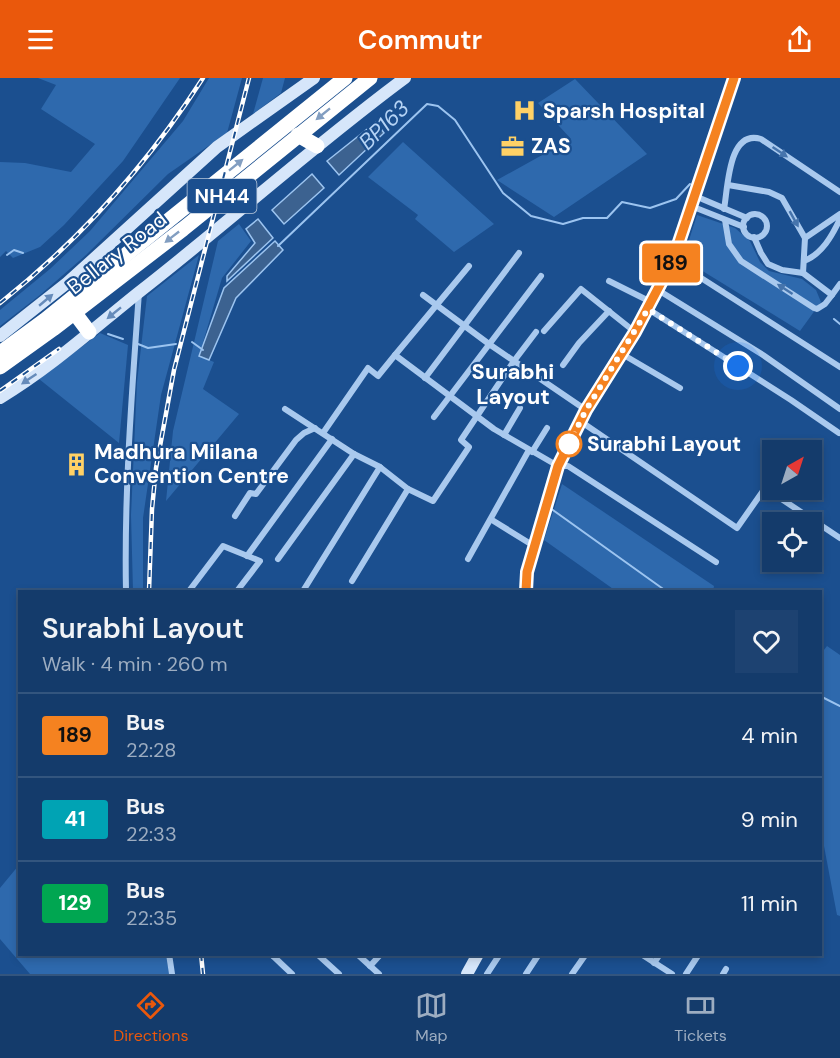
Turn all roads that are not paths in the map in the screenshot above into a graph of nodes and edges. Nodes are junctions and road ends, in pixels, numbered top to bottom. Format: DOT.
graph roads {
  1 [pos="314,78"];
  2 [pos="345,78"];
  3 [pos="370,78"];
  4 [pos="405,78"];
  5 [pos="734,78"];
  6 [pos="298,135"];
  7 [pos="318,146"];
  8 [pos="728,185"];
  9 [pos="840,192"];
  10 [pos="693,201"];
  11 [pos="724,209"];
  12 [pos="840,214"];
  13 [pos="747,218"];
  14 [pos="840,219"];
  15 [pos="725,220"];
  16 [pos="744,228"];
  17 [pos="754,237"];
  18 [pos="805,238"];
  19 [pos="519,254"];
  20 [pos="673,260"];
  21 [pos="804,261"];
  22 [pos="470,266"];
  23 [pos="803,273"];
  24 [pos="541,276"];
  25 [pos="609,281"];
  26 [pos="840,284"];
  27 [pos="658,290"];
  28 [pos="139,292"];
  29 [pos="423,295"];
  30 [pos="832,295"];
  31 [pos="438,306"];
  32 [pos="650,306"];
  33 [pos="609,311"];
  34 [pos="74,312"];
  35 [pos="463,325"];
  36 [pos="544,331"];
  37 [pos="89,332"];
  38 [pos="536,332"];
  39 [pos="635,332"];
  40 [pos="0,336"];
  41 [pos="489,344"];
  42 [pos="0,353"];
  43 [pos="621,354"];
  44 [pos="395,355"];
  45 [pos="514,361"];
  46 [pos="563,365"];
  47 [pos="0,367"];
  48 [pos="840,367"];
  49 [pos="424,378"];
  50 [pos="680,388"];
  51 [pos="450,397"];
  52 [pos="0,398"];
  53 [pos="520,408"];
  54 [pos="840,409"];
  55 [pos="285,410"];
  56 [pos="476,416"];
  57 [pos="583,416"];
  58 [pos="434,417"];
  59 [pos="315,428"];
  60 [pos="547,428"];
  61 [pos="322,433"];
  62 [pos="839,434"];
  63 [pos="504,435"];
  64 [pos="332,439"];
  65 [pos="531,451"];
  66 [pos="354,454"];
  67 [pos="558,466"];
  68 [pos="380,467"];
  69 [pos="408,489"];
  70 [pos="762,492"];
  71 [pos="783,500"];
  72 [pos="235,516"];
  73 [pos="492,519"];
  74 [pos="840,538"];
  75 [pos="534,546"];
  76 [pos="247,556"];
  77 [pos="278,559"];
  78 [pos="468,559"];
  79 [pos="716,562"];
  80 [pos="352,581"];
  81 [pos="126,590"];
  82 [pos="190,590"];
  83 [pos="238,590"];
  84 [pos="304,590"];
  85 [pos="526,590"];
  86 [pos="169,956"];
  87 [pos="273,956"];
  88 [pos="319,956"];
  89 [pos="359,956"];
  90 [pos="379,956"];
  91 [pos="477,956"];
  92 [pos="499,956"];
  93 [pos="538,956"];
  94 [pos="585,956"];
  95 [pos="644,956"];
  96 [pos="659,956"];
  97 [pos="698,956"];
  98 [pos="654,963"];
  99 [pos="370,966"];
  100 [pos="172,974"];
  101 [pos="292,974"];
  102 [pos="339,974"];
  103 [pos="379,974"];
  104 [pos="467,974"];
  105 [pos="487,974"];
  106 [pos="526,974"];
  107 [pos="572,974"];
  108 [pos="672,974"];
  109 [pos="686,974"];
  40 -- 1 [label="main road, one-way"];
  42 -- 2 [label="highway, Bellary Road / NH44, one-way"];
  3 -- 6 [label="highway, Bellary Road / NH44, one-way"];
  4 -- 7 [label="main road"];
  5 -- 10 [label="main road"];
  6 -- 7 [label="highway"];
  6 -- 34 [label="highway, Bellary Road / NH44, one-way"];
  7 -- 28 [label="main road"];
  8 -- 9 [label="street, one-way"];
  8 -- 11 [label="street"];
  8 -- 18 [label="street, one-way"];
  10 -- 11 [label="street"];
  10 -- 15 [label="street"];
  10 -- 20 [label="main road"];
  11 -- 13 [label="street"];
  12 -- 18 [label="street"];
  13 -- 16 [label="street"];
  13 -- 17 [label="street"];
  14 -- 21 [label="street"];
  15 -- 16 [label="street"];
  30 -- 15 [label="street, one-way"];
  16 -- 17 [label="street"];
  17 -- 23 [label="street"];
  18 -- 21 [label="street"];
  19 -- 35 [label="street"];
  20 -- 27 [label="main road"];
  20 -- 48 [label="street"];
  21 -- 23 [label="street"];
  22 -- 31 [label="street"];
  23 -- 30 [label="street"];
  24 -- 41 [label="street"];
  25 -- 32 [label="street"];
  26 -- 30 [label="street"];
  27 -- 32 [label="main road"];
  27 -- 54 [label="street"];
  28 -- 37 [label="main road, one-way"];
  28 -- 81 [label="street"];
  29 -- 31 [label="street"];
  31 -- 35 [label="street"];
  31 -- 44 [label="street"];
  32 -- 39 [label="main road"];
  32 -- 62 [label="street"];
  33 -- 36 [label="street"];
  33 -- 39 [label="street"];
  33 -- 46 [label="street"];
  34 -- 37 [label="highway"];
  34 -- 47 [label="highway, Bellary Road / NH44"];
  35 -- 41 [label="street"];
  35 -- 49 [label="street"];
  37 -- 52 [label="main road, one-way"];
  38 -- 45 [label="street"];
  39 -- 43 [label="main road"];
  41 -- 45 [label="street"];
  41 -- 51 [label="street"];
  43 -- 50 [label="street"];
  43 -- 57 [label="main road"];
  44 -- 49 [label="street"];
  44 -- 61 [label="street"];
  45 -- 56 [label="street"];
  45 -- 57 [label="street"];
  49 -- 51 [label="street"];
  51 -- 56 [label="street"];
  51 -- 58 [label="street"];
  53 -- 63 [label="street"];
  55 -- 59 [label="street"];
  56 -- 63 [label="street"];
  56 -- 69 [label="street"];
  57 -- 67 [label="main road"];
  57 -- 70 [label="street"];
  59 -- 61 [label="street"];
  59 -- 72 [label="street"];
  60 -- 65 [label="street"];
  61 -- 64 [label="street"];
  63 -- 65 [label="street"];
  64 -- 66 [label="street"];
  64 -- 76 [label="street"];
  65 -- 67 [label="street"];
  65 -- 73 [label="street"];
  66 -- 68 [label="street"];
  66 -- 77 [label="street"];
  67 -- 75 [label="main road"];
  67 -- 79 [label="street"];
  68 -- 69 [label="street"];
  68 -- 84 [label="street"];
  69 -- 80 [label="street"];
  71 -- 74 [label="street"];
  73 -- 75 [label="street"];
  73 -- 78 [label="street"];
  75 -- 85 [label="main road"];
  76 -- 82 [label="street"];
  76 -- 83 [label="street"];
  86 -- 100 [label="street"];
  87 -- 101 [label="street"];
  88 -- 102 [label="street"];
  89 -- 99 [label="street"];
  90 -- 99 [label="street"];
  91 -- 104 [label="main road"];
  92 -- 105 [label="street"];
  93 -- 106 [label="street"];
  94 -- 107 [label="street"];
  95 -- 98 [label="street"];
  96 -- 98 [label="street"];
  97 -- 109 [label="street"];
  98 -- 108 [label="street"];
  99 -- 103 [label="street"];
}
